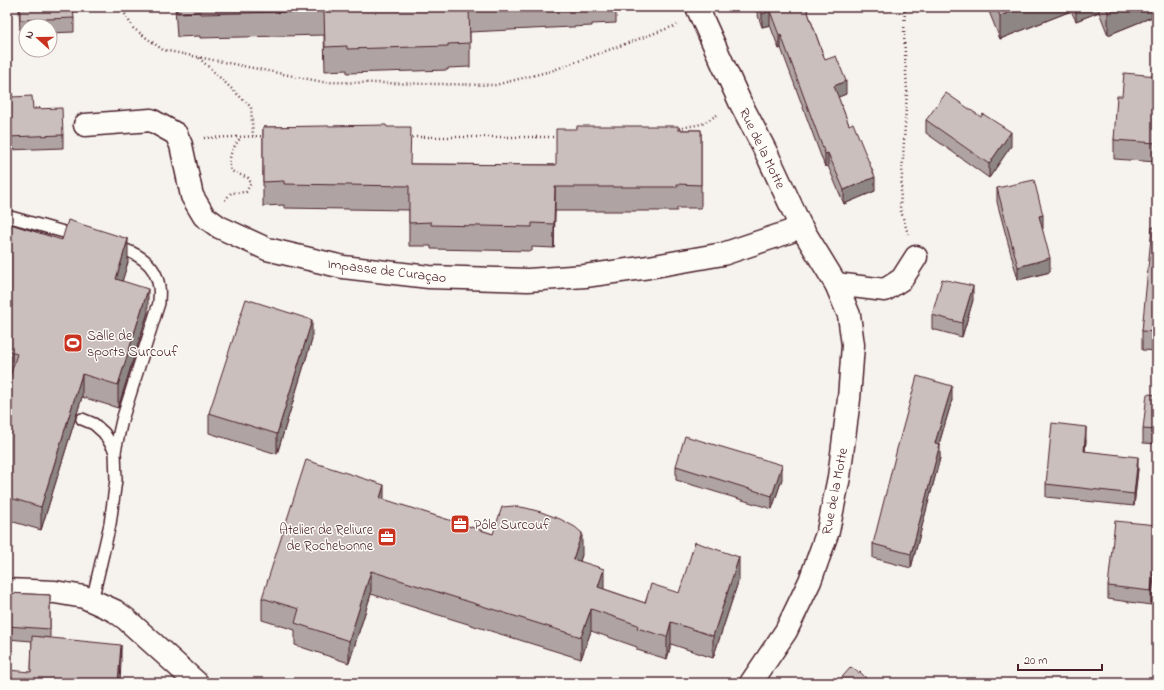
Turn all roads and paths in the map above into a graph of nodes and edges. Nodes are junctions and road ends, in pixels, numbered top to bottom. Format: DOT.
graph roads {
  1 [pos="121,7"];
  2 [pos="905,7"];
  3 [pos="698,12"];
  4 [pos="199,58"];
  5 [pos="740,102"];
  6 [pos="30,108"];
  7 [pos="45,108"];
  8 [pos="85,125"];
  9 [pos="672,130"];
  10 [pos="241,136"];
  11 [pos="253,136"];
  12 [pos="269,136"];
  13 [pos="404,137"];
  14 [pos="563,137"];
  15 [pos="181,145"];
  16 [pos="7,216"];
  17 [pos="800,225"];
  18 [pos="226,231"];
  19 [pos="92,240"];
  20 [pos="107,244"];
  21 [pos="916,257"];
  22 [pos="836,284"];
  23 [pos="82,419"];
  24 [pos="115,451"];
  25 [pos="7,590"];
  26 [pos="92,601"];
  27 [pos="189,679"];
  28 [pos="751,683"];
  1 -- 4 [label="path"];
  2 -- 21 [label="path"];
  3 -- 4 [label="path"];
  3 -- 5 [label="street, Rue de la Motte"];
  4 -- 11 [label="path"];
  5 -- 9 [label="path"];
  5 -- 17 [label="street, Rue de la Motte"];
  6 -- 7 [label="path"];
  8 -- 15 [label="street, Impasse de Curaçao"];
  10 -- 11 [label="path"];
  10 -- 15 [label="path"];
  10 -- 18 [label="path"];
  11 -- 12 [label="path"];
  13 -- 14 [label="path"];
  15 -- 18 [label="street, Impasse de Curaçao"];
  16 -- 19 [label="lane"];
  17 -- 18 [label="street, Impasse de Curaçao"];
  17 -- 22 [label="street, Rue de la Motte"];
  20 -- 24 [label="lane"];
  21 -- 22 [label="street"];
  22 -- 28 [label="street, Rue de la Motte"];
  23 -- 24 [label="lane"];
  24 -- 26 [label="lane"];
  25 -- 26 [label="street"];
  26 -- 27 [label="street"];
}
